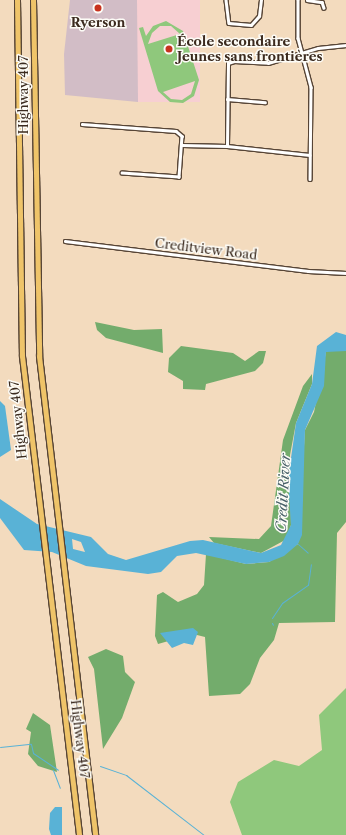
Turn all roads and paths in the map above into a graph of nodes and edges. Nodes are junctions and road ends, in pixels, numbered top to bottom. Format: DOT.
graph roads {
  1 [pos="17,0"];
  2 [pos="33,0"];
  3 [pos="226,0"];
  4 [pos="260,0"];
  5 [pos="298,0"];
  6 [pos="307,0"];
  7 [pos="322,1"];
  8 [pos="324,8"];
  9 [pos="346,45"];
  10 [pos="302,52"];
  11 [pos="227,99"];
  12 [pos="265,102"];
  13 [pos="82,124"];
  14 [pos="182,145"];
  15 [pos="227,146"];
  16 [pos="310,155"];
  17 [pos="122,173"];
  18 [pos="310,179"];
  19 [pos="65,241"];
  20 [pos="346,273"];
  21 [pos="79,835"];
  22 [pos="95,835"];
  1 -- 21 [label="highway, Highway 407"];
  2 -- 22 [label="highway, Highway 407"];
  3 -- 4 [label="street"];
  5 -- 10 [label="street"];
  6 -- 7 [label="street"];
  7 -- 8 [label="street"];
  9 -- 10 [label="street"];
  10 -- 11 [label="street"];
  10 -- 16 [label="street"];
  11 -- 12 [label="street"];
  11 -- 15 [label="street"];
  13 -- 14 [label="street"];
  14 -- 15 [label="street"];
  14 -- 17 [label="street"];
  15 -- 16 [label="street"];
  16 -- 18 [label="street"];
  19 -- 20 [label="street, Creditview Road"];
}
